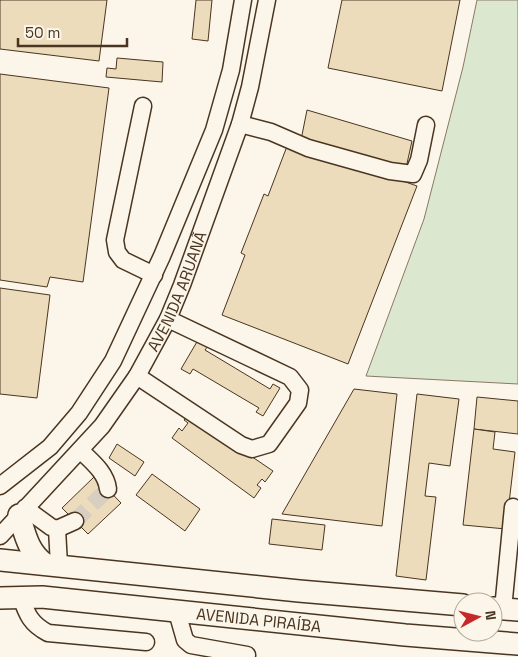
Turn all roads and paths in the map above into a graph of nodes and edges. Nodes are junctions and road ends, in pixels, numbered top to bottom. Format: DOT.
graph roads {
  1 [pos="243,0"];
  2 [pos="267,0"];
  3 [pos="143,106"];
  4 [pos="240,124"];
  5 [pos="426,125"];
  6 [pos="154,275"];
  7 [pos="168,319"];
  8 [pos="137,376"];
  9 [pos="80,450"];
  10 [pos="0,486"];
  11 [pos="108,489"];
  12 [pos="513,507"];
  13 [pos="22,512"];
  14 [pos="75,521"];
  15 [pos="57,529"];
  16 [pos="0,536"];
  17 [pos="0,560"];
  18 [pos="52,565"];
  19 [pos="21,597"];
  20 [pos="0,598"];
  21 [pos="453,605"];
  22 [pos="505,609"];
  23 [pos="177,612"];
  24 [pos="146,642"];
  25 [pos="518,644"];
  26 [pos="247,654"];
  1 -- 6 [label="street, AVENIDA ARUANÃ"];
  2 -- 4 [label="street, AVENIDA ARUANÃ"];
  3 -- 6 [label="street"];
  4 -- 5 [label="street"];
  4 -- 7 [label="street, AVENIDA ARUANÃ"];
  6 -- 10 [label="street, AVENIDA ARUANÃ"];
  7 -- 8 [label="street, AVENIDA ARUANÃ"];
  7 -- 8 [label="street"];
  8 -- 9 [label="street, AVENIDA ARUANÃ"];
  9 -- 11 [label="street"];
  9 -- 13 [label="street, AVENIDA ARUANÃ"];
  12 -- 22 [label="street"];
  13 -- 15 [label="street"];
  13 -- 16 [label="street, AVENIDA ARUANÃ"];
  13 -- 18 [label="main road"];
  14 -- 15 [label="street"];
  15 -- 18 [label="street"];
  17 -- 18 [label="main road, AVENIDA PIRAÍBA"];
  18 -- 21 [label="main road, AVENIDA PIRAÍBA"];
  19 -- 20 [label="main road, AVENIDA PIRAÍBA"];
  19 -- 23 [label="main road, AVENIDA PIRAÍBA"];
  19 -- 24 [label="street"];
  23 -- 25 [label="main road, AVENIDA PIRAÍBA"];
  23 -- 26 [label="street"];
}
